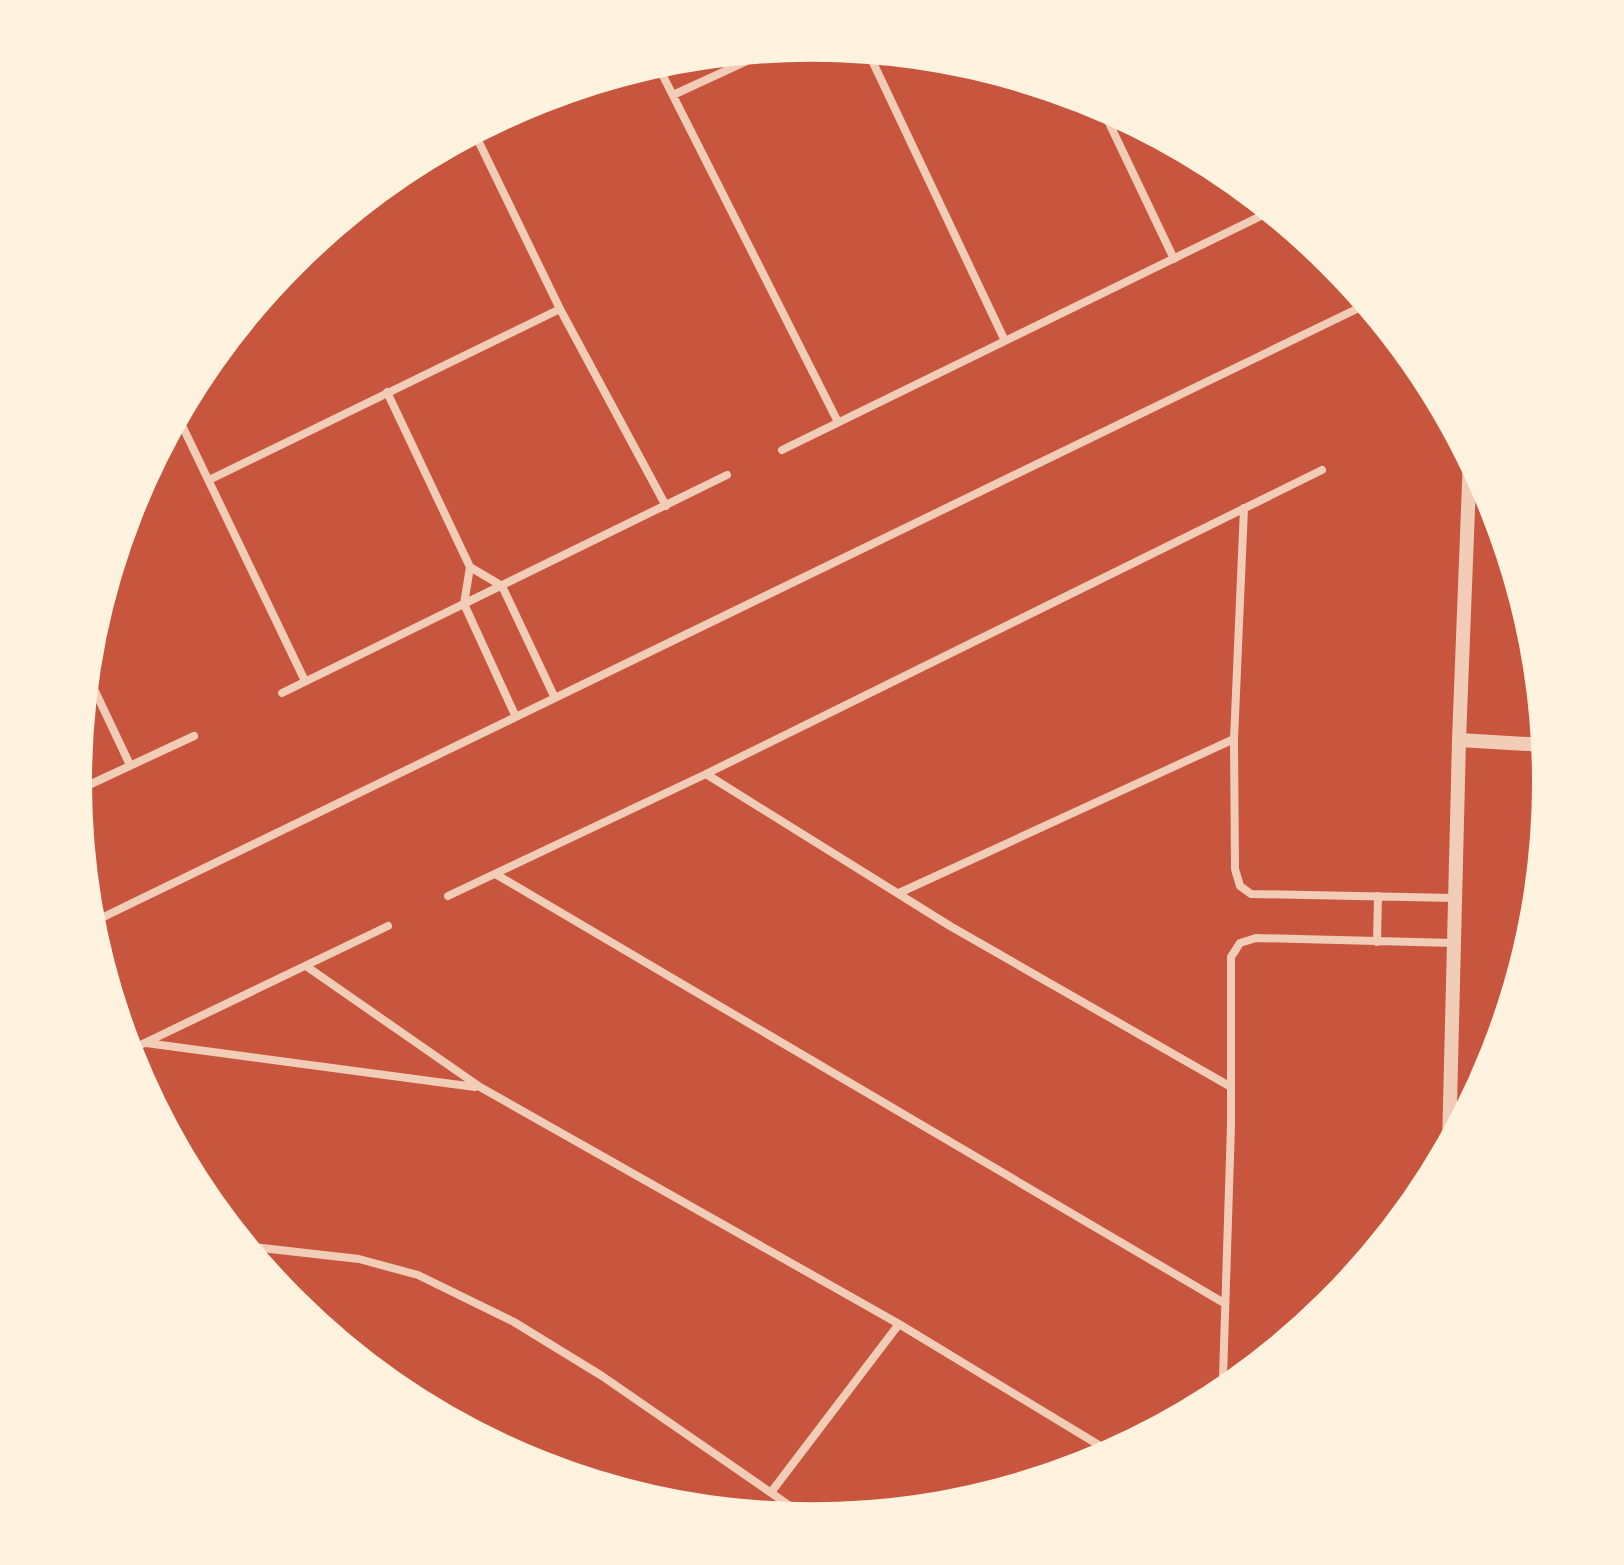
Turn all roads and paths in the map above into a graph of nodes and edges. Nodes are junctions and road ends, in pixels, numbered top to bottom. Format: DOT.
graph roads {
  1 [pos="873,63"];
  2 [pos="740,64"];
  3 [pos="663,76"];
  4 [pos="673,95"];
  5 [pos="1110,125"];
  6 [pos="479,142"];
  7 [pos="1261,216"];
  8 [pos="1174,259"];
  9 [pos="560,309"];
  10 [pos="1357,309"];
  11 [pos="1005,341"];
  12 [pos="387,392"];
  13 [pos="838,422"];
  14 [pos="183,427"];
  15 [pos="782,450"];
  16 [pos="1322,470"];
  17 [pos="727,475"];
  18 [pos="209,480"];
  19 [pos="1469,482"];
  20 [pos="666,506"];
  21 [pos="1244,508"];
  22 [pos="470,567"];
  23 [pos="502,586"];
  24 [pos="464,604"];
  25 [pos="305,681"];
  26 [pos="96,692"];
  27 [pos="282,693"];
  28 [pos="554,696"];
  29 [pos="515,715"];
  30 [pos="194,736"];
  31 [pos="1234,739"];
  32 [pos="1459,740"];
  33 [pos="1533,744"];
  34 [pos="130,765"];
  35 [pos="706,774"];
  36 [pos="90,784"];
  37 [pos="497,875"];
  38 [pos="899,893"];
  39 [pos="448,896"];
  40 [pos="1378,896"];
  41 [pos="1455,898"];
  42 [pos="102,918"];
  43 [pos="388,926"];
  44 [pos="1377,942"];
  45 [pos="1454,943"];
  46 [pos="306,966"];
  47 [pos="146,1043"];
  48 [pos="139,1046"];
  49 [pos="480,1087"];
  50 [pos="1231,1087"];
  51 [pos="1450,1122"];
  52 [pos="260,1248"];
  53 [pos="1224,1303"];
  54 [pos="899,1324"];
  55 [pos="1223,1376"];
  56 [pos="1099,1445"];
  57 [pos="772,1491"];
  58 [pos="789,1504"];
  1 -- 11 [label="street"];
  2 -- 4 [label="street"];
  3 -- 4 [label="street"];
  4 -- 13 [label="street"];
  5 -- 8 [label="street"];
  6 -- 9 [label="street"];
  7 -- 8 [label="street"];
  8 -- 11 [label="street"];
  9 -- 12 [label="street"];
  9 -- 20 [label="street"];
  10 -- 28 [label="street"];
  11 -- 13 [label="street"];
  12 -- 18 [label="street"];
  12 -- 22 [label="street"];
  13 -- 15 [label="street"];
  14 -- 18 [label="street"];
  16 -- 21 [label="street"];
  17 -- 20 [label="street"];
  18 -- 25 [label="street"];
  19 -- 32 [label="street"];
  20 -- 23 [label="street"];
  21 -- 31 [label="street"];
  21 -- 35 [label="street"];
  22 -- 23 [label="street"];
  22 -- 24 [label="street"];
  23 -- 24 [label="street"];
  23 -- 28 [label="street"];
  24 -- 25 [label="street"];
  24 -- 29 [label="street"];
  25 -- 27 [label="street"];
  26 -- 34 [label="street"];
  28 -- 29 [label="street"];
  29 -- 42 [label="street"];
  30 -- 34 [label="street"];
  31 -- 38 [label="street"];
  31 -- 40 [label="street"];
  32 -- 33 [label="street"];
  32 -- 41 [label="street"];
  34 -- 36 [label="street"];
  35 -- 37 [label="street"];
  35 -- 38 [label="street"];
  37 -- 39 [label="street"];
  37 -- 53 [label="street"];
  38 -- 50 [label="street"];
  40 -- 41 [label="street"];
  40 -- 44 [label="street"];
  41 -- 45 [label="street"];
  43 -- 46 [label="street"];
  44 -- 45 [label="street"];
  44 -- 50 [label="street"];
  45 -- 51 [label="street"];
  46 -- 47 [label="street"];
  46 -- 49 [label="street"];
  47 -- 48 [label="street"];
  47 -- 49 [label="street"];
  49 -- 54 [label="street"];
  50 -- 53 [label="street"];
  52 -- 57 [label="street"];
  53 -- 55 [label="street"];
  54 -- 56 [label="street"];
  54 -- 57 [label="street"];
  57 -- 58 [label="street"];
}
